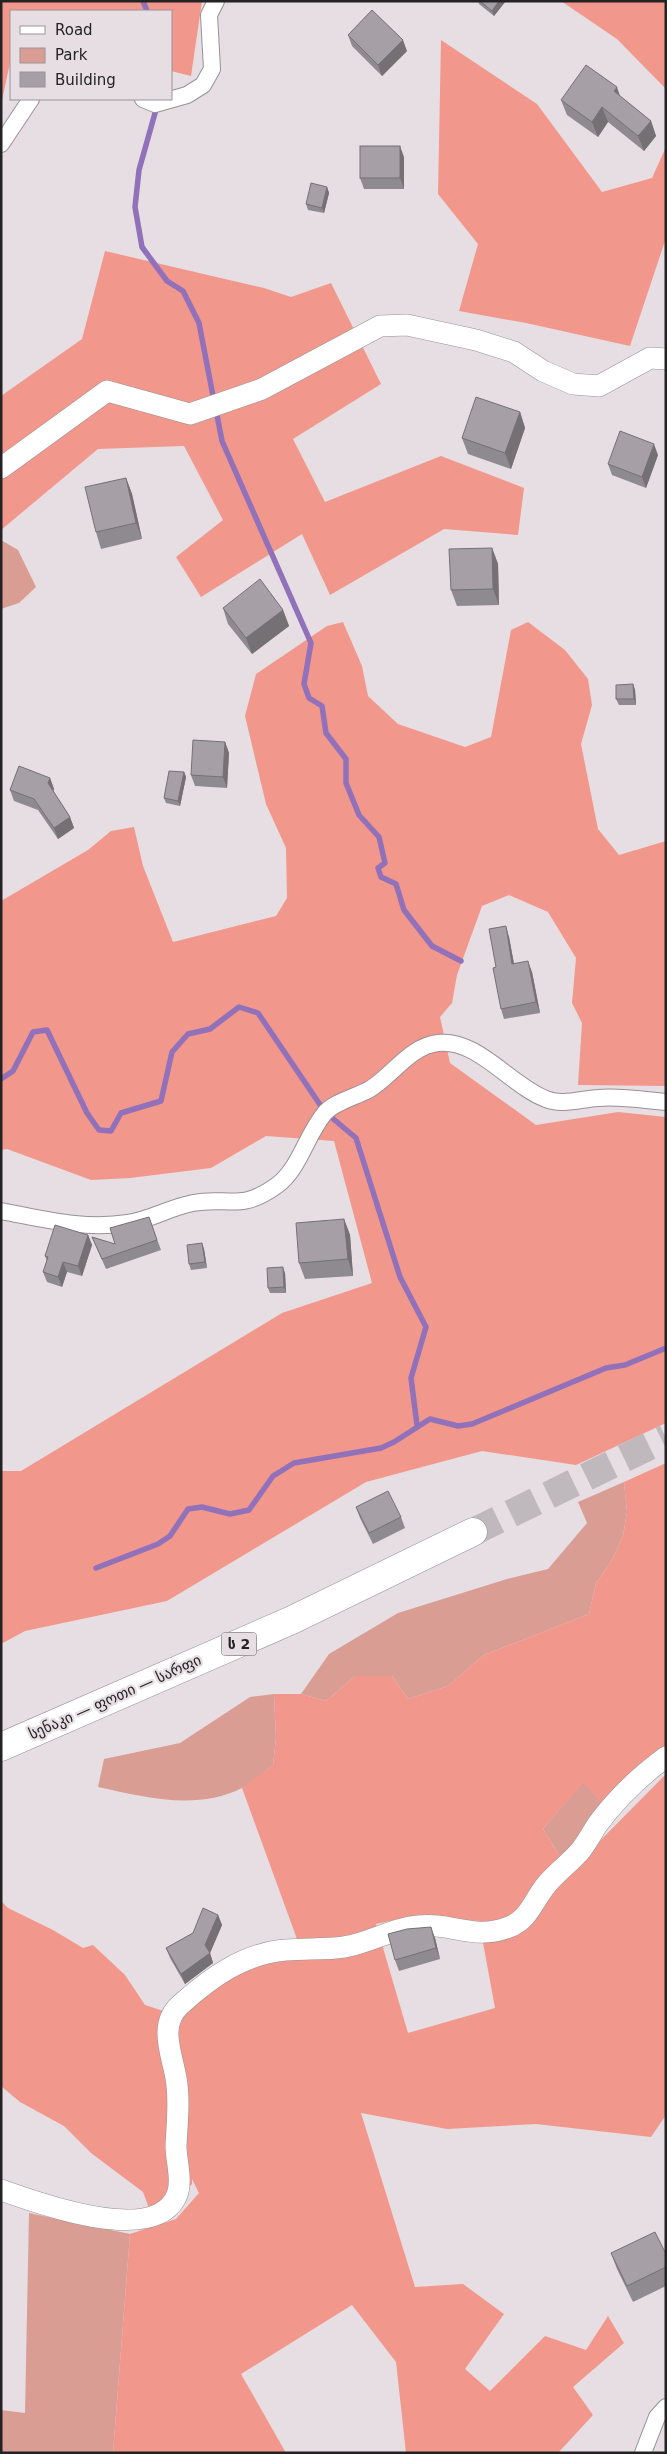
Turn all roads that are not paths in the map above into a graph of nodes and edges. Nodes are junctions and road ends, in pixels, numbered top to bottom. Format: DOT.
graph roads {
  1 [pos="216,1"];
  2 [pos="172,99"];
  3 [pos="30,100"];
  4 [pos="145,100"];
  5 [pos="170,100"];
  6 [pos="1,144"];
  7 [pos="666,359"];
  8 [pos="1,468"];
  9 [pos="666,1102"];
  10 [pos="1,1211"];
  11 [pos="473,1532"];
  12 [pos="1,1747"];
  13 [pos="666,1757"];
  14 [pos="1,2190"];
  15 [pos="666,2407"];
  16 [pos="642,2453"];
  1 -- 2 [label="street"];
  3 -- 6 [label="street"];
  4 -- 5 [label="street"];
  7 -- 8 [label="street"];
  9 -- 10 [label="street"];
  11 -- 12 [label="highway, სენაკი — ფოთი — სარფი / ს 2"];
  13 -- 14 [label="street"];
  15 -- 16 [label="street"];
}
